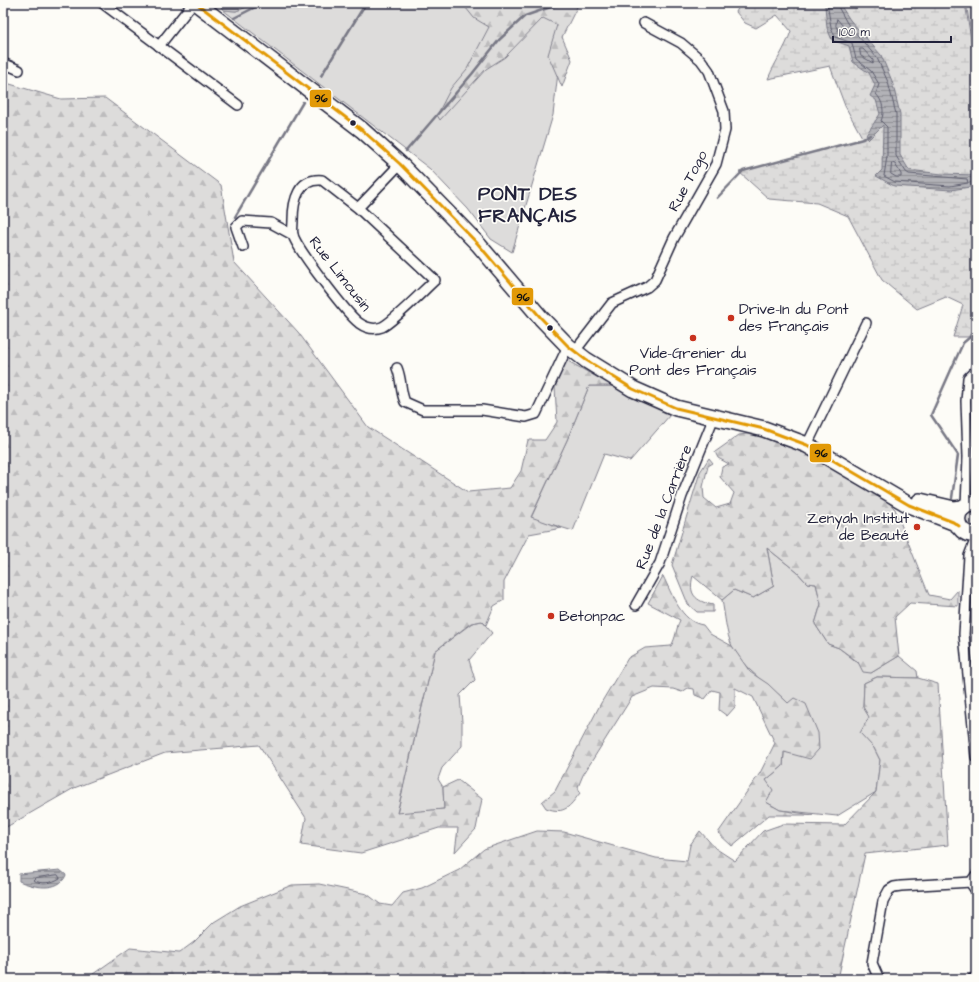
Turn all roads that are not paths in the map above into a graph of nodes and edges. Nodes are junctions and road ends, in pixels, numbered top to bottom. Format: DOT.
graph roads {
  1 [pos="102,3"];
  2 [pos="194,3"];
  3 [pos="644,23"];
  4 [pos="159,46"];
  5 [pos="3,63"];
  6 [pos="19,70"];
  7 [pos="238,105"];
  8 [pos="400,164"];
  9 [pos="358,208"];
  10 [pos="293,236"];
  11 [pos="244,247"];
  12 [pos="866,323"];
  13 [pos="574,347"];
  14 [pos="397,368"];
  15 [pos="976,370"];
  16 [pos="714,417"];
  17 [pos="807,445"];
  18 [pos="881,489"];
  19 [pos="970,505"];
  20 [pos="969,533"];
  21 [pos="969,556"];
  22 [pos="636,605"];
  23 [pos="975,723"];
  24 [pos="976,757"];
  25 [pos="974,879"];
  26 [pos="976,891"];
  27 [pos="976,978"];
  28 [pos="879,979"];
  29 [pos="972,979"];
  1 -- 4 [label="street"];
  2 -- 4 [label="street"];
  2 -- 8 [label="main road"];
  3 -- 13 [label="street, Rue Togo"];
  4 -- 7 [label="street"];
  5 -- 6 [label="street"];
  8 -- 9 [label="street"];
  8 -- 13 [label="main road"];
  9 -- 10 [label="street, Rue Limousin"];
  9 -- 10 [label="street, Rue Limousin"];
  10 -- 11 [label="street"];
  12 -- 17 [label="street"];
  13 -- 14 [label="street, Rue Togo"];
  13 -- 16 [label="main road"];
  15 -- 19 [label="street"];
  16 -- 17 [label="main road"];
  16 -- 22 [label="street, Rue de la Carrière"];
  17 -- 18 [label="main road"];
  18 -- 19 [label="main road"];
  18 -- 20 [label="main road"];
  19 -- 20 [label="main road"];
  20 -- 21 [label="street"];
  20 -- 21 [label="street"];
  21 -- 23 [label="street"];
  23 -- 24 [label="street"];
  25 -- 26 [label="street"];
  25 -- 28 [label="street"];
  27 -- 29 [label="street"];
}
